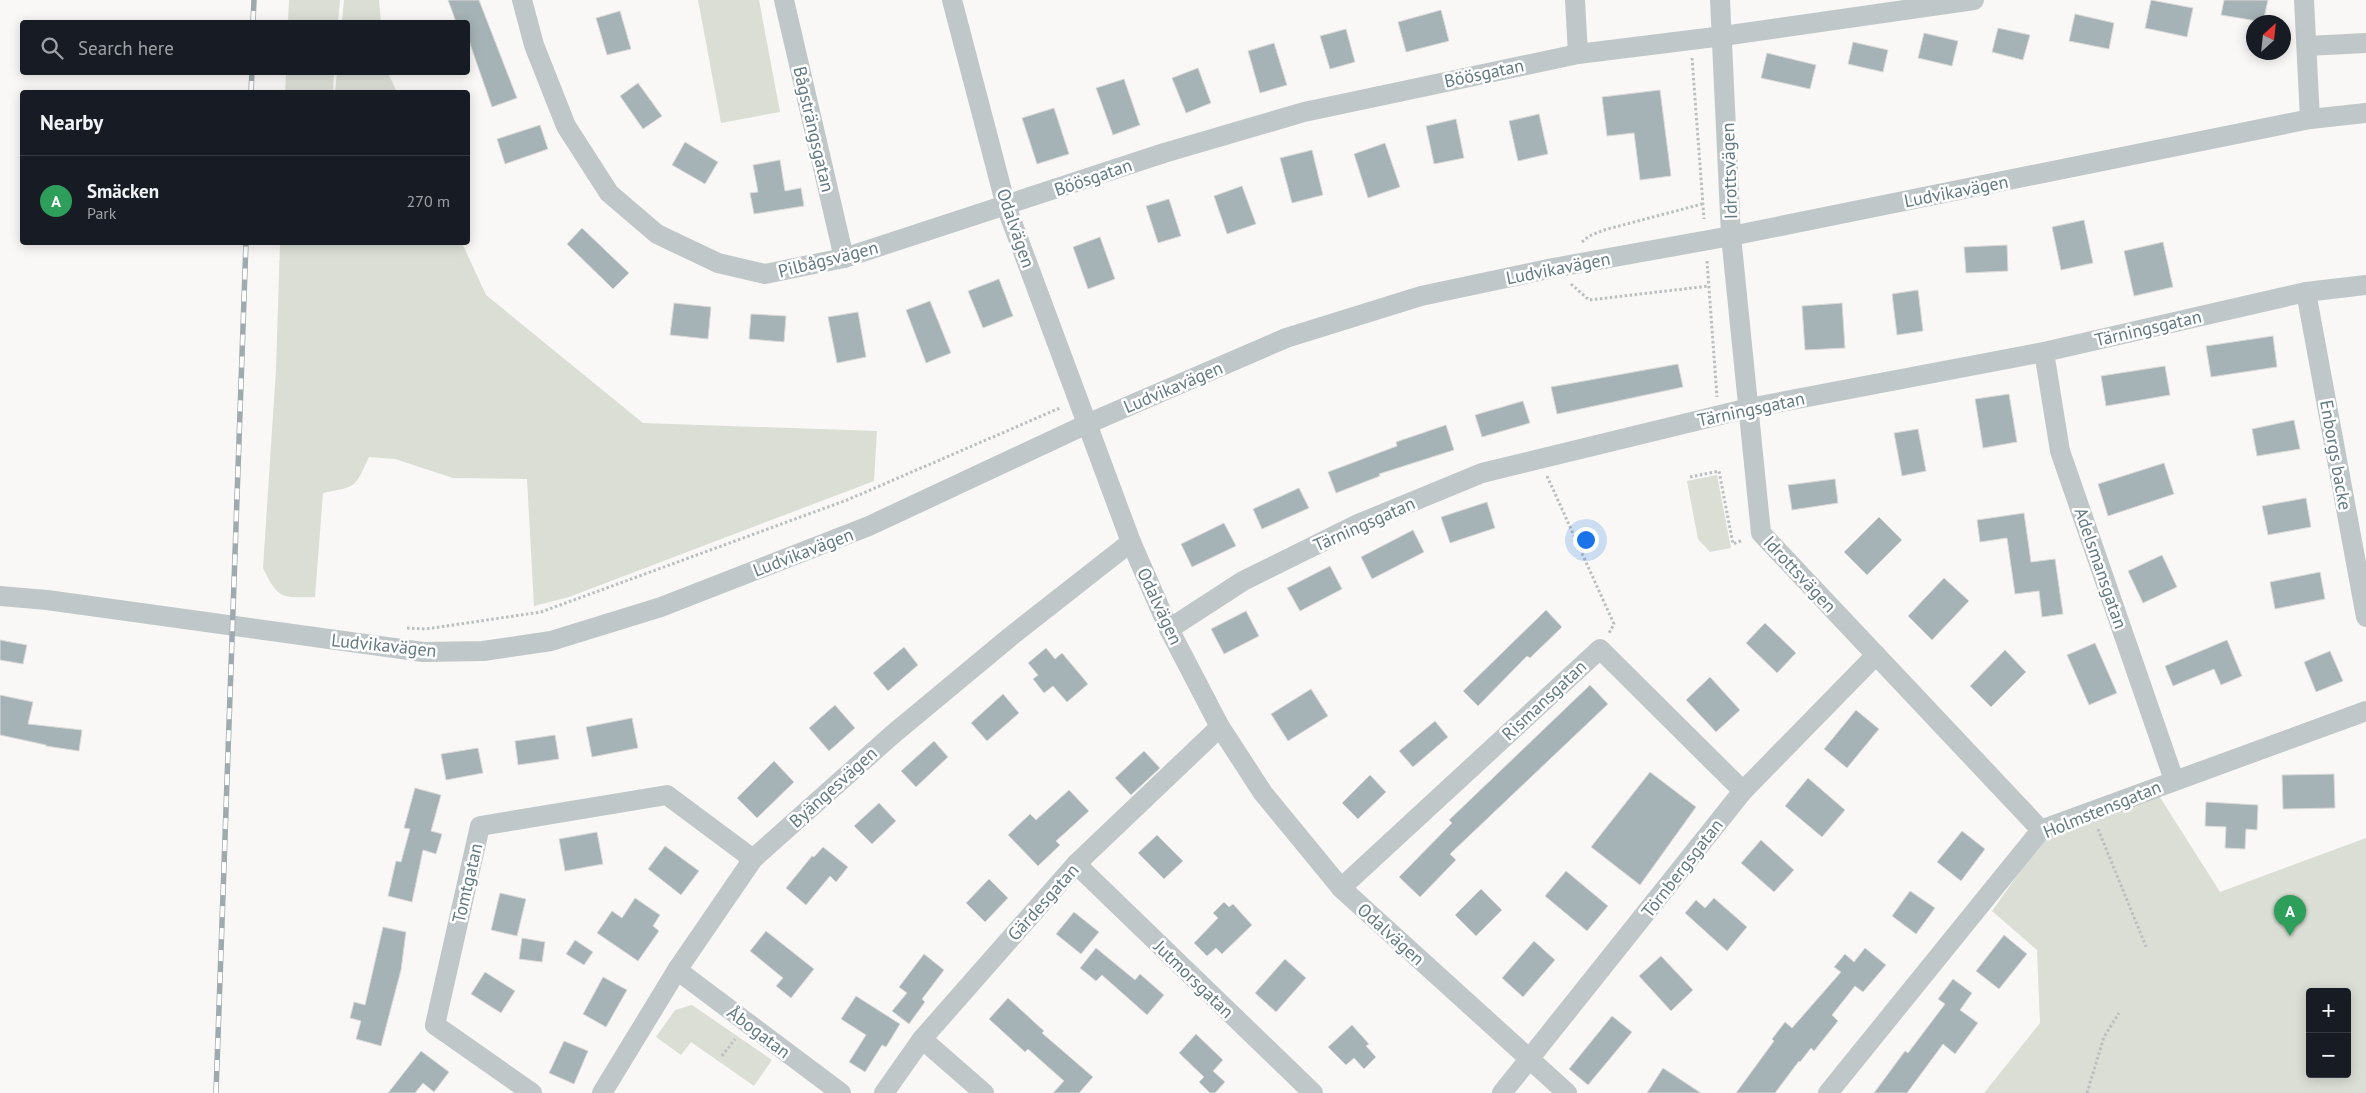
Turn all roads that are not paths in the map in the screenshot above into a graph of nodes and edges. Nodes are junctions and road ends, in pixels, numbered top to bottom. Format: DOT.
graph roads {
  1 [pos="522,0"];
  2 [pos="784,0"];
  3 [pos="952,0"];
  4 [pos="1575,0"];
  5 [pos="1720,0"];
  6 [pos="1974,0"];
  7 [pos="2304,0"];
  8 [pos="1883,7"];
  9 [pos="1723,36"];
  10 [pos="2366,43"];
  11 [pos="2307,46"];
  12 [pos="1578,54"];
  13 [pos="2366,112"];
  14 [pos="2310,119"];
  15 [pos="1006,206"];
  16 [pos="1731,236"];
  17 [pos="844,258"];
  18 [pos="2366,285"];
  19 [pos="2306,292"];
  20 [pos="2044,352"];
  21 [pos="1749,408"];
  22 [pos="1087,424"];
  23 [pos="1131,542"];
  24 [pos="0,596"];
  25 [pos="2366,617"];
  26 [pos="1169,629"];
  27 [pos="1876,655"];
  28 [pos="2366,711"];
  29 [pos="1220,727"];
  30 [pos="2174,780"];
  31 [pos="1743,791"];
  32 [pos="2041,830"];
  33 [pos="753,859"];
  34 [pos="1076,864"];
  35 [pos="1341,888"];
  36 [pos="677,970"];
  37 [pos="922,1039"];
  38 [pos="1529,1061"];
  39 [pos="532,1093"];
  40 [pos="602,1093"];
  41 [pos="840,1093"];
  42 [pos="884,1093"];
  43 [pos="984,1093"];
  44 [pos="1313,1093"];
  45 [pos="1502,1093"];
  46 [pos="1567,1093"];
  47 [pos="1828,1093"];
  1 -- 17 [label="street, Pilbågsvägen"];
  2 -- 17 [label="street, Bågsträngsgatan"];
  3 -- 15 [label="street, Odalvägen"];
  4 -- 12 [label="street"];
  5 -- 9 [label="street, Idrottsvägen"];
  6 -- 8 [label="street, Böösgatan"];
  7 -- 11 [label="street"];
  8 -- 9 [label="street, Böösgatan"];
  9 -- 12 [label="street, Böösgatan"];
  9 -- 16 [label="street, Idrottsvägen"];
  10 -- 11 [label="street"];
  11 -- 14 [label="street"];
  12 -- 15 [label="street, Böösgatan"];
  13 -- 14 [label="street, Ludvikavägen"];
  14 -- 16 [label="street, Ludvikavägen"];
  15 -- 17 [label="street, Pilbågsvägen"];
  15 -- 22 [label="street, Odalvägen"];
  16 -- 21 [label="street, Idrottsvägen"];
  16 -- 22 [label="street, Ludvikavägen"];
  18 -- 19 [label="street, Tärningsgatan"];
  19 -- 20 [label="street, Tärningsgatan"];
  19 -- 25 [label="street, Enborgs backe"];
  20 -- 21 [label="street, Tärningsgatan"];
  20 -- 30 [label="street, Adelsmansgatan"];
  21 -- 26 [label="street, Tärningsgatan"];
  21 -- 27 [label="street, Idrottsvägen"];
  22 -- 23 [label="street, Odalvägen"];
  22 -- 24 [label="street, Ludvikavägen"];
  23 -- 26 [label="street, Odalvägen"];
  23 -- 33 [label="street, Byängesvägen"];
  26 -- 29 [label="street, Odalvägen"];
  27 -- 31 [label="street, Törnbergsgatan"];
  27 -- 32 [label="street, Idrottsvägen"];
  28 -- 30 [label="street, Holmstensgatan"];
  29 -- 34 [label="street, Gärdesgatan"];
  29 -- 35 [label="street, Odalvägen"];
  30 -- 32 [label="street, Holmstensgatan"];
  31 -- 35 [label="street, Rismansgatan"];
  31 -- 38 [label="street, Törnbergsgatan"];
  32 -- 47 [label="street, Holmstensgatan"];
  33 -- 36 [label="street, Byängesvägen"];
  33 -- 39 [label="street, Tomtgatan"];
  34 -- 37 [label="street, Gärdesgatan"];
  34 -- 44 [label="street, Jutmorsgatan"];
  35 -- 38 [label="street, Odalvägen"];
  36 -- 40 [label="street, Byängesvägen"];
  36 -- 41 [label="street, Åbogatan"];
  37 -- 42 [label="street, Gärdesgatan"];
  37 -- 43 [label="street"];
  38 -- 45 [label="street, Törnbergsgatan"];
  38 -- 46 [label="street, Odalvägen"];
}
